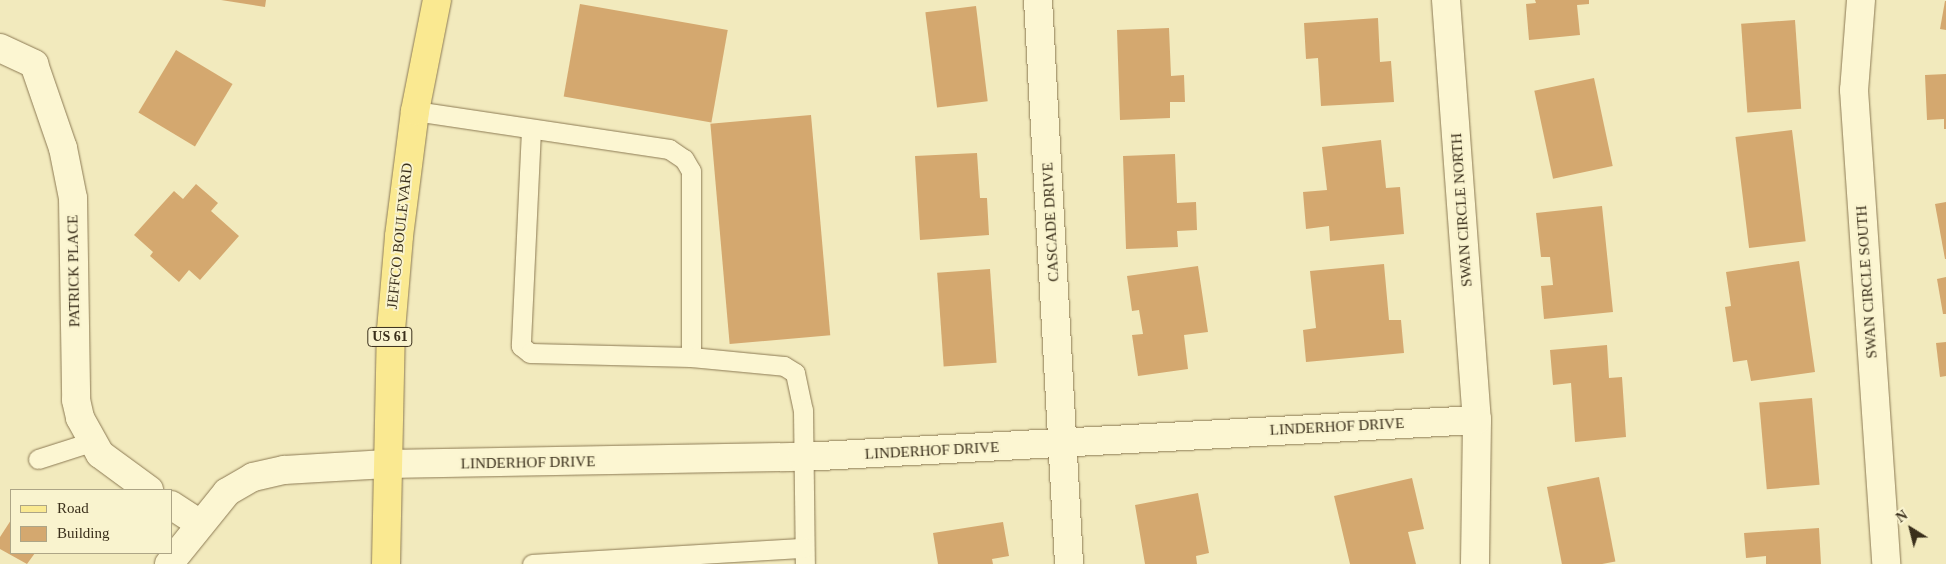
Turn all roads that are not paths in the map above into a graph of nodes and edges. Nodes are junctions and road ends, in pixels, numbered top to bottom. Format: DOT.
graph roads {
  1 [pos="437,0"];
  2 [pos="1038,0"];
  3 [pos="1446,0"];
  4 [pos="1861,0"];
  5 [pos="0,48"];
  6 [pos="415,111"];
  7 [pos="531,130"];
  8 [pos="691,357"];
  9 [pos="1477,420"];
  10 [pos="91,442"];
  11 [pos="1064,444"];
  12 [pos="802,457"];
  13 [pos="38,459"];
  14 [pos="387,464"];
  15 [pos="148,489"];
  16 [pos="172,506"];
  17 [pos="199,523"];
  18 [pos="804,556"];
  19 [pos="170,564"];
  20 [pos="386,564"];
  21 [pos="532,564"];
  22 [pos="1069,564"];
  23 [pos="1476,564"];
  24 [pos="1886,564"];
  1 -- 6 [label="main road, JEFFCO BOULEVARD / US 61"];
  2 -- 11 [label="street, CASCADE DRIVE"];
  3 -- 9 [label="street, SWAN CIRCLE NORTH"];
  4 -- 24 [label="street, SWAN CIRCLE SOUTH"];
  5 -- 10 [label="street, PATRICK PLACE"];
  6 -- 7 [label="lane"];
  6 -- 14 [label="main road, JEFFCO BOULEVARD / US 61"];
  7 -- 8 [label="lane"];
  7 -- 8 [label="lane"];
  8 -- 12 [label="lane"];
  9 -- 11 [label="street, LINDERHOF DRIVE"];
  9 -- 23 [label="street"];
  10 -- 13 [label="lane"];
  10 -- 15 [label="street, PATRICK PLACE"];
  11 -- 12 [label="street, LINDERHOF DRIVE"];
  11 -- 22 [label="street, CASCADE DRIVE"];
  12 -- 14 [label="street, LINDERHOF DRIVE"];
  12 -- 18 [label="lane"];
  14 -- 17 [label="street, LINDERHOF DRIVE"];
  14 -- 20 [label="main road, JEFFCO BOULEVARD / US 61"];
  16 -- 17 [label="street"];
  17 -- 19 [label="street, LINDERHOF DRIVE"];
  18 -- 21 [label="lane"];
}
